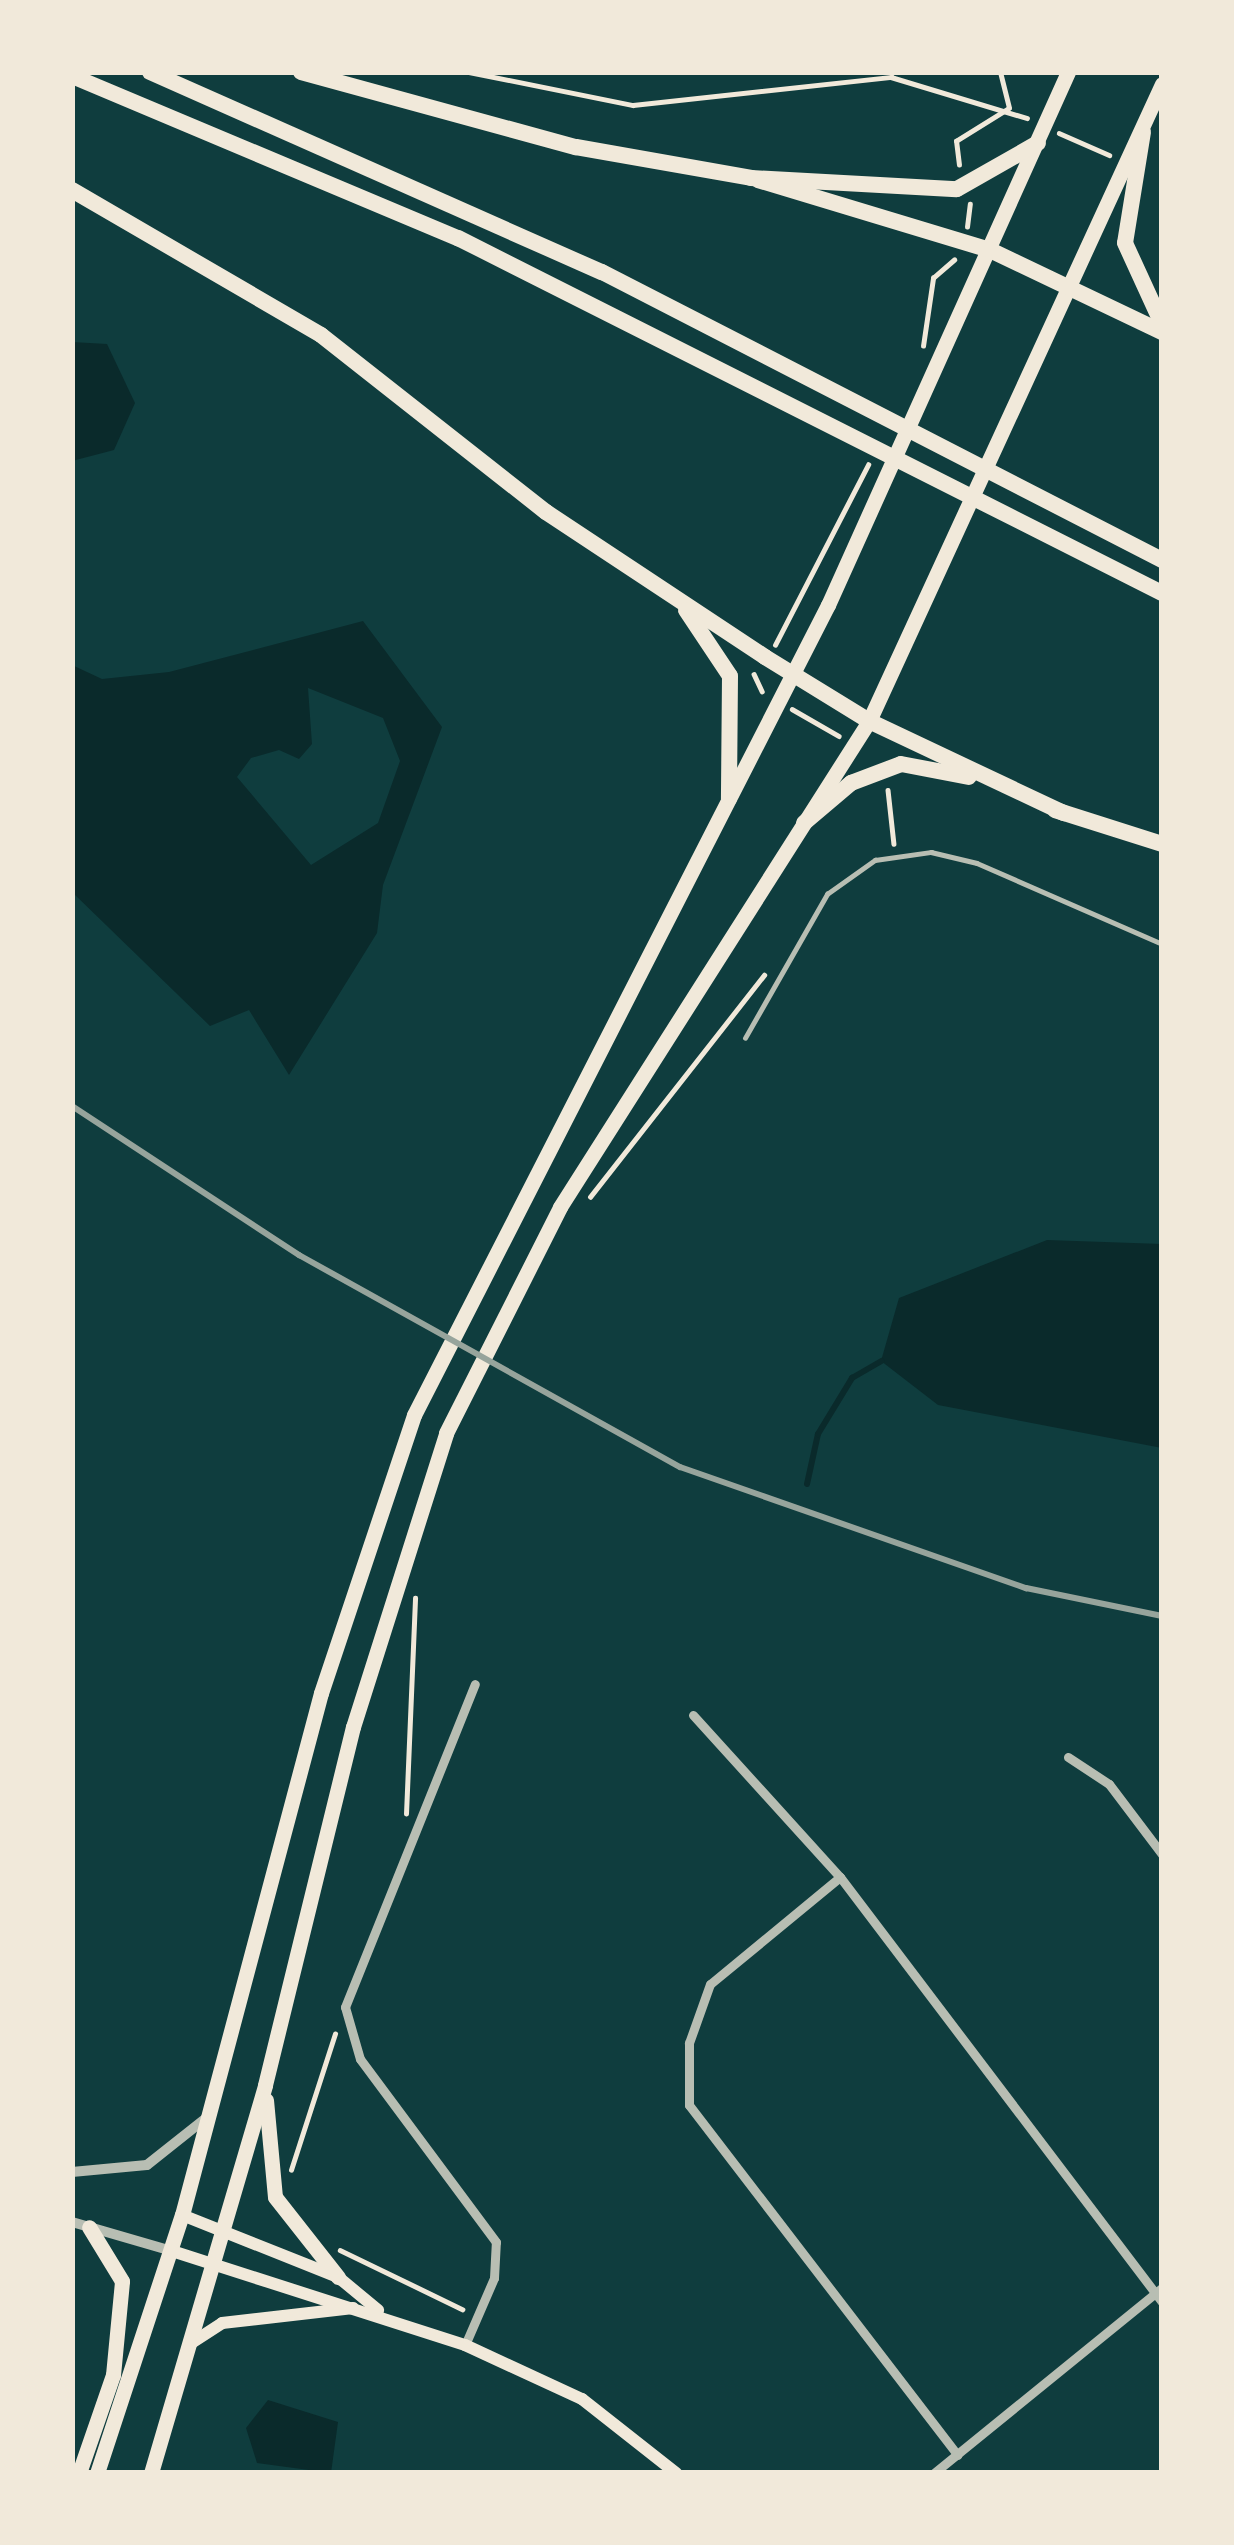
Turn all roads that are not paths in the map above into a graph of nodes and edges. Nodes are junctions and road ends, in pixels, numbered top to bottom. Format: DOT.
graph roads {
  1 [pos="150,72"];
  2 [pos="302,72"];
  3 [pos="1068,72"];
  4 [pos="72,76"];
  5 [pos="1162,84"];
  6 [pos="1143,132"];
  7 [pos="1038,143"];
  8 [pos="751,178"];
  9 [pos="72,190"];
  10 [pos="991,250"];
  11 [pos="1075,287"];
  12 [pos="1162,328"];
  13 [pos="1162,560"];
  14 [pos="1162,593"];
  15 [pos="683,605"];
  16 [pos="793,674"];
  17 [pos="869,722"];
  18 [pos="729,799"];
  19 [pos="1064,813"];
  20 [pos="804,824"];
  21 [pos="1162,844"];
  22 [pos="1162,944"];
  23 [pos="745,1038"];
  24 [pos="475,1684"];
  25 [pos="693,1715"];
  26 [pos="1068,1757"];
  27 [pos="1162,1854"];
  28 [pos="840,1877"];
  29 [pos="265,2086"];
  30 [pos="213,2109"];
  31 [pos="72,2172"];
  32 [pos="182,2215"];
  33 [pos="72,2222"];
  34 [pos="89,2228"];
  35 [pos="225,2228"];
  36 [pos="172,2251"];
  37 [pos="215,2264"];
  38 [pos="338,2277"];
  39 [pos="1160,2295"];
  40 [pos="360,2307"];
  41 [pos="379,2311"];
  42 [pos="193,2342"];
  43 [pos="465,2345"];
  44 [pos="958,2455"];
  45 [pos="79,2473"];
  46 [pos="97,2473"];
  47 [pos="151,2473"];
  48 [pos="676,2473"];
  49 [pos="934,2473"];
  1 -- 13 [label="highway"];
  2 -- 8 [label="highway"];
  3 -- 7 [label="highway"];
  4 -- 14 [label="highway"];
  5 -- 6 [label="highway"];
  6 -- 11 [label="highway"];
  6 -- 12 [label="highway"];
  7 -- 8 [label="highway"];
  7 -- 10 [label="highway"];
  8 -- 10 [label="highway"];
  9 -- 15 [label="highway"];
  10 -- 11 [label="highway"];
  10 -- 16 [label="highway"];
  11 -- 12 [label="highway"];
  11 -- 17 [label="highway"];
  15 -- 16 [label="highway"];
  15 -- 18 [label="highway"];
  16 -- 17 [label="highway"];
  16 -- 18 [label="highway"];
  17 -- 19 [label="highway"];
  17 -- 20 [label="highway"];
  18 -- 30 [label="highway"];
  19 -- 20 [label="highway"];
  19 -- 21 [label="highway"];
  20 -- 29 [label="highway"];
  22 -- 23 [label="lane"];
  24 -- 43 [label="street"];
  25 -- 28 [label="street"];
  26 -- 27 [label="street"];
  28 -- 39 [label="street"];
  28 -- 44 [label="street"];
  29 -- 35 [label="highway"];
  29 -- 38 [label="highway"];
  30 -- 31 [label="street"];
  30 -- 32 [label="highway"];
  32 -- 35 [label="main road"];
  32 -- 36 [label="highway"];
  33 -- 34 [label="street"];
  34 -- 36 [label="street"];
  34 -- 45 [label="highway"];
  35 -- 37 [label="highway"];
  35 -- 38 [label="main road"];
  36 -- 37 [label="main road"];
  36 -- 46 [label="highway"];
  37 -- 40 [label="main road"];
  37 -- 42 [label="highway"];
  38 -- 41 [label="main road"];
  39 -- 44 [label="street"];
  40 -- 41 [label="main road"];
  40 -- 42 [label="main road"];
  41 -- 43 [label="main road"];
  42 -- 47 [label="highway"];
  43 -- 48 [label="main road"];
  44 -- 49 [label="street"];
}
